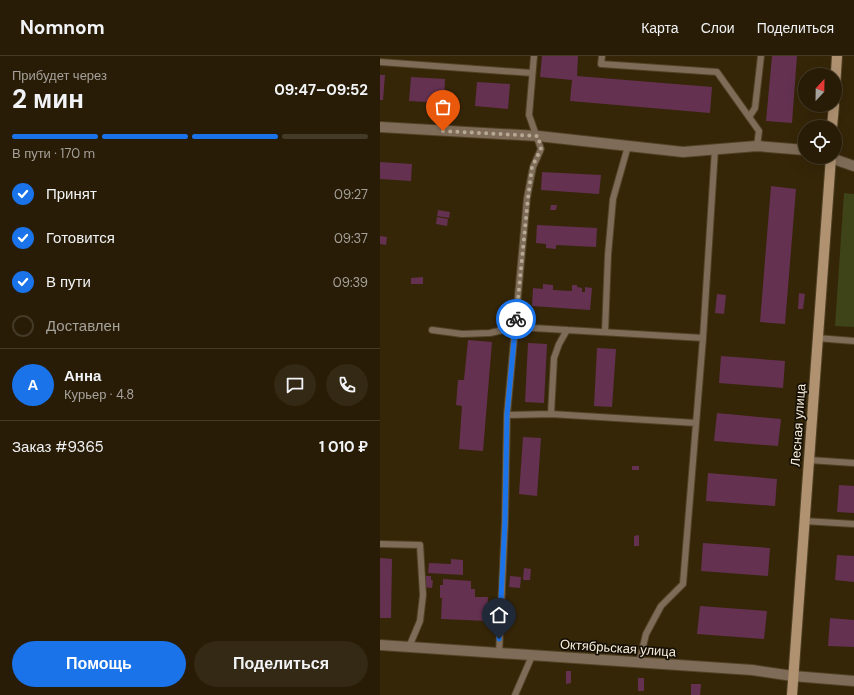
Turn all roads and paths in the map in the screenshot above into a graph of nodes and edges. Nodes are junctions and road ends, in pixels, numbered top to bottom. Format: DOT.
graph roads {
  1 [pos="534,56"];
  2 [pos="602,56"];
  3 [pos="761,56"];
  4 [pos="837,56"];
  5 [pos="380,62"];
  6 [pos="836,68"];
  7 [pos="532,73"];
  8 [pos="749,117"];
  9 [pos="380,128"];
  10 [pos="538,136"];
  11 [pos="628,146"];
  12 [pos="757,146"];
  13 [pos="715,149"];
  14 [pos="798,149"];
  15 [pos="842,162"];
  16 [pos="829,164"];
  17 [pos="854,166"];
  18 [pos="516,327"];
  19 [pos="432,330"];
  20 [pos="567,330"];
  21 [pos="605,332"];
  22 [pos="703,338"];
  23 [pos="817,338"];
  24 [pos="854,341"];
  25 [pos="551,414"];
  26 [pos="507,415"];
  27 [pos="696,423"];
  28 [pos="808,460"];
  29 [pos="854,463"];
  30 [pos="804,520"];
  31 [pos="854,524"];
  32 [pos="380,544"];
  33 [pos="380,645"];
  34 [pos="409,647"];
  35 [pos="499,654"];
  36 [pos="532,656"];
  37 [pos="639,663"];
  38 [pos="793,676"];
  39 [pos="854,681"];
  40 [pos="515,695"];
  41 [pos="792,695"];
  1 -- 7 [label="lane"];
  2 -- 8 [label="lane"];
  3 -- 8 [label="lane"];
  4 -- 6 [label="main road"];
  5 -- 7 [label="lane"];
  7 -- 10 [label="lane"];
  8 -- 12 [label="lane"];
  9 -- 10 [label="street"];
  10 -- 11 [label="street"];
  10 -- 18 [label="lane"];
  11 -- 13 [label="street"];
  11 -- 21 [label="lane"];
  12 -- 13 [label="street"];
  12 -- 14 [label="street"];
  13 -- 22 [label="lane"];
  15 -- 17 [label="street"];
  16 -- 23 [label="main road, Лесная улица"];
  18 -- 19 [label="lane"];
  18 -- 20 [label="lane"];
  18 -- 26 [label="lane"];
  20 -- 21 [label="lane"];
  20 -- 25 [label="lane"];
  21 -- 22 [label="lane"];
  22 -- 27 [label="lane"];
  23 -- 24 [label="lane"];
  23 -- 28 [label="main road, Лесная улица"];
  25 -- 26 [label="lane"];
  25 -- 27 [label="lane"];
  26 -- 35 [label="lane"];
  27 -- 37 [label="lane"];
  28 -- 29 [label="lane"];
  28 -- 30 [label="main road, Лесная улица"];
  30 -- 31 [label="lane"];
  30 -- 38 [label="main road, Лесная улица"];
  32 -- 34 [label="lane"];
  33 -- 34 [label="street, Октябрьская улица"];
  34 -- 35 [label="street, Октябрьская улица"];
  35 -- 36 [label="street, Октябрьская улица"];
  36 -- 37 [label="street, Октябрьская улица"];
  36 -- 40 [label="lane"];
  37 -- 38 [label="street, Октябрьская улица"];
  38 -- 39 [label="street, Октябрьская улица"];
  38 -- 41 [label="main road, Лесная улица"];
}
